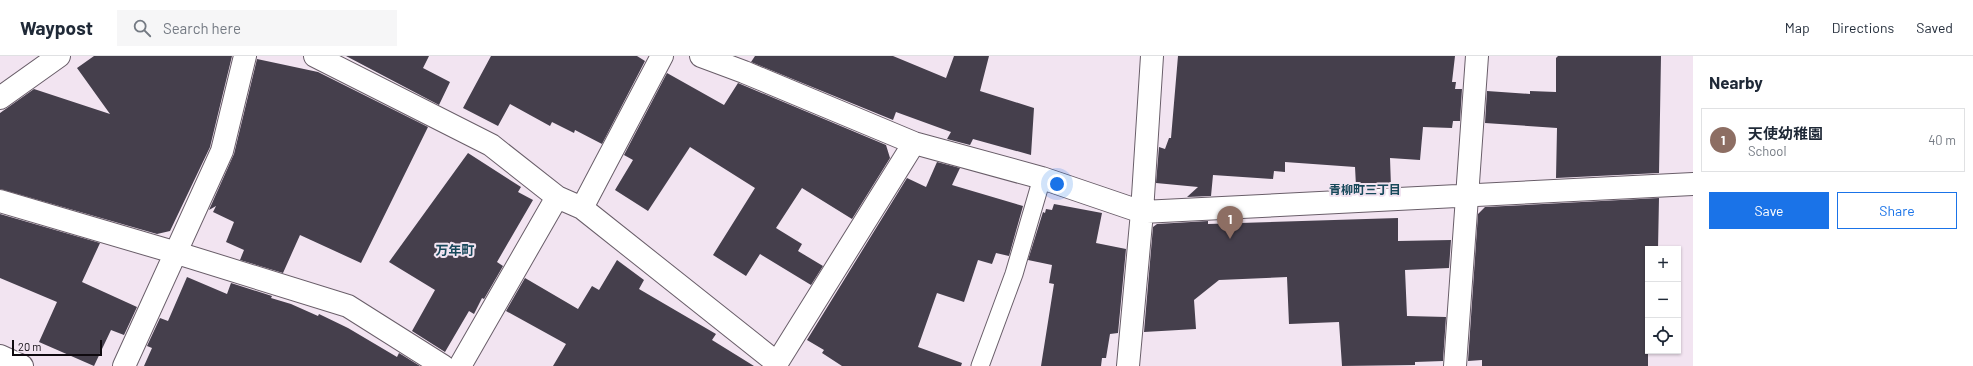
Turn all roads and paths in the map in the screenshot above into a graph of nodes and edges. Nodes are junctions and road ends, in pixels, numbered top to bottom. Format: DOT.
graph roads {
  1 [pos="59,56"];
  2 [pos="245,56"];
  3 [pos="315,56"];
  4 [pos="662,56"];
  5 [pos="701,56"];
  6 [pos="1152,56"];
  7 [pos="1477,56"];
  8 [pos="747,64"];
  9 [pos="0,98"];
  10 [pos="914,143"];
  11 [pos="1042,178"];
  12 [pos="1693,184"];
  13 [pos="1468,194"];
  14 [pos="557,197"];
  15 [pos="0,201"];
  16 [pos="582,208"];
  17 [pos="1142,212"];
  18 [pos="177,253"];
  19 [pos="0,356"];
  20 [pos="776,364"];
  21 [pos="22,366"];
  22 [pos="124,366"];
  23 [pos="443,366"];
  24 [pos="460,366"];
  25 [pos="980,366"];
  26 [pos="1128,366"];
  27 [pos="1455,366"];
  1 -- 9 [label="street"];
  2 -- 18 [label="street"];
  3 -- 14 [label="street"];
  4 -- 16 [label="street"];
  5 -- 8 [label="street"];
  6 -- 17 [label="street"];
  7 -- 13 [label="street"];
  8 -- 10 [label="street"];
  10 -- 11 [label="street"];
  10 -- 20 [label="street"];
  11 -- 17 [label="street"];
  11 -- 25 [label="lane"];
  12 -- 13 [label="street"];
  13 -- 17 [label="street"];
  13 -- 27 [label="street"];
  14 -- 16 [label="street"];
  14 -- 24 [label="street"];
  15 -- 18 [label="street"];
  16 -- 20 [label="street"];
  17 -- 26 [label="street"];
  18 -- 22 [label="street"];
  18 -- 23 [label="street"];
  19 -- 21 [label="street"];
}
